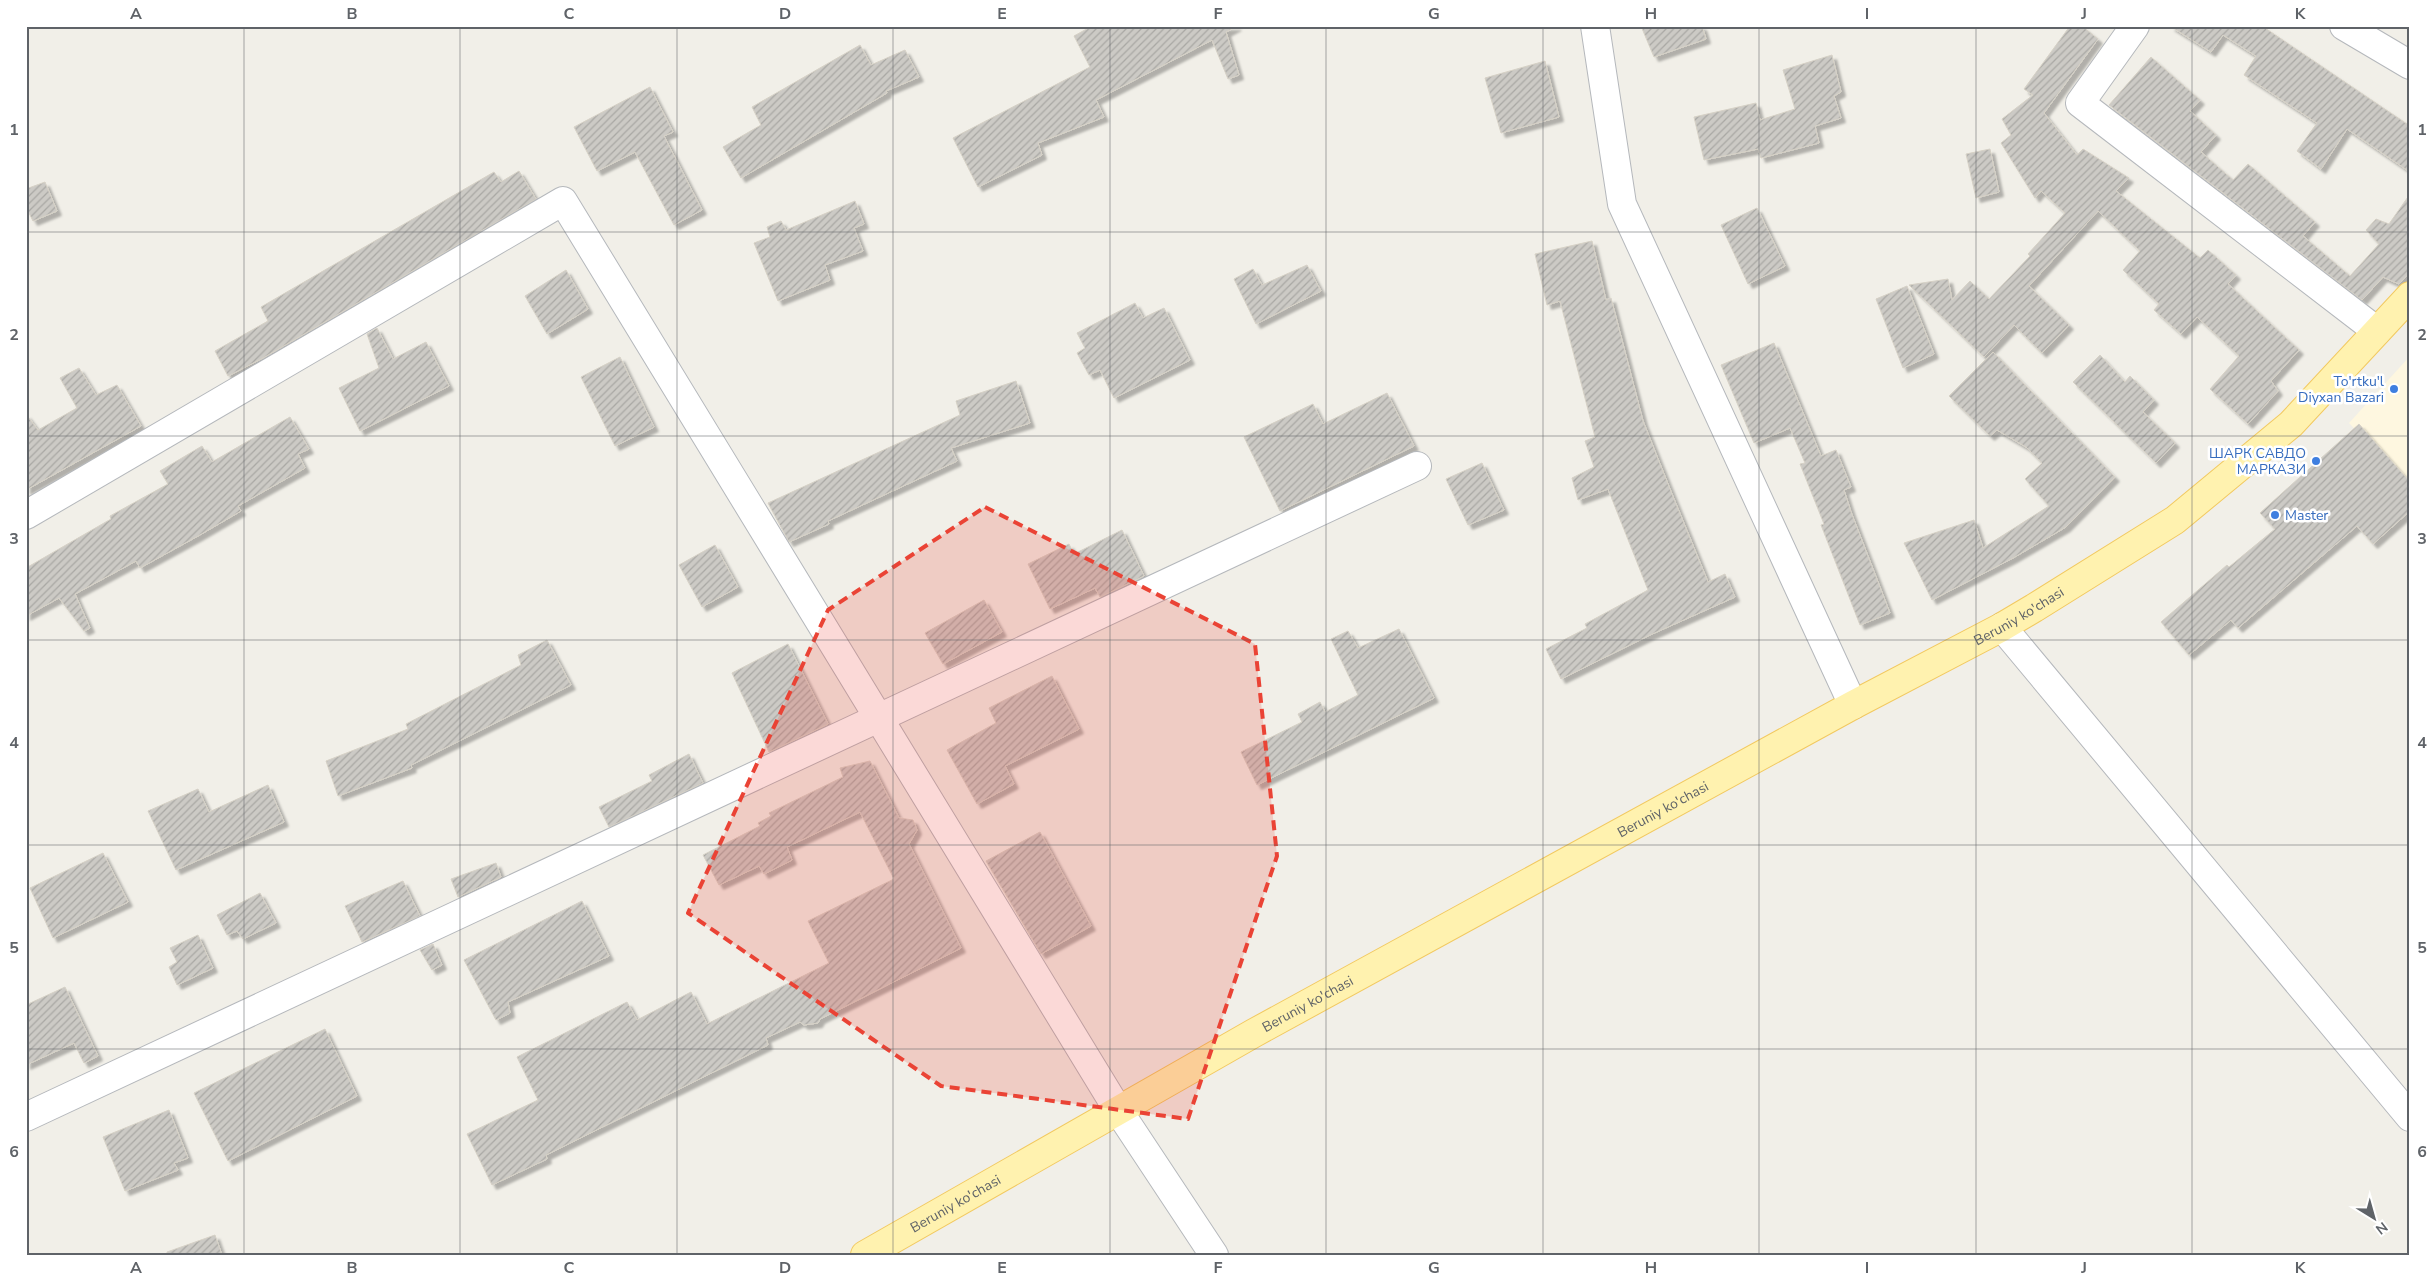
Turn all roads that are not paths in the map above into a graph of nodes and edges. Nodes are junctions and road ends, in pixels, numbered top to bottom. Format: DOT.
graph roads {
  1 [pos="1594,26"];
  2 [pos="2135,26"];
  3 [pos="2344,26"];
  4 [pos="2410,66"];
  5 [pos="2410,296"];
  6 [pos="2377,332"];
  7 [pos="1417,466"];
  8 [pos="26,515"];
  9 [pos="2002,627"];
  10 [pos="1853,705"];
  11 [pos="878,717"];
  12 [pos="1118,1110"];
  13 [pos="26,1117"];
  14 [pos="2410,1118"];
  15 [pos="865,1255"];
  16 [pos="1214,1255"];
  1 -- 10 [label="street"];
  2 -- 6 [label="street"];
  3 -- 4 [label="street"];
  5 -- 6 [label="main road, Beruniy ko'chasi"];
  6 -- 9 [label="main road, Beruniy ko'chasi"];
  7 -- 11 [label="street"];
  8 -- 11 [label="street"];
  9 -- 10 [label="main road, Beruniy ko'chasi"];
  9 -- 14 [label="street"];
  10 -- 12 [label="main road, Beruniy ko'chasi"];
  11 -- 12 [label="street"];
  11 -- 13 [label="street"];
  12 -- 15 [label="main road, Beruniy ko'chasi"];
  12 -- 16 [label="street"];
}
